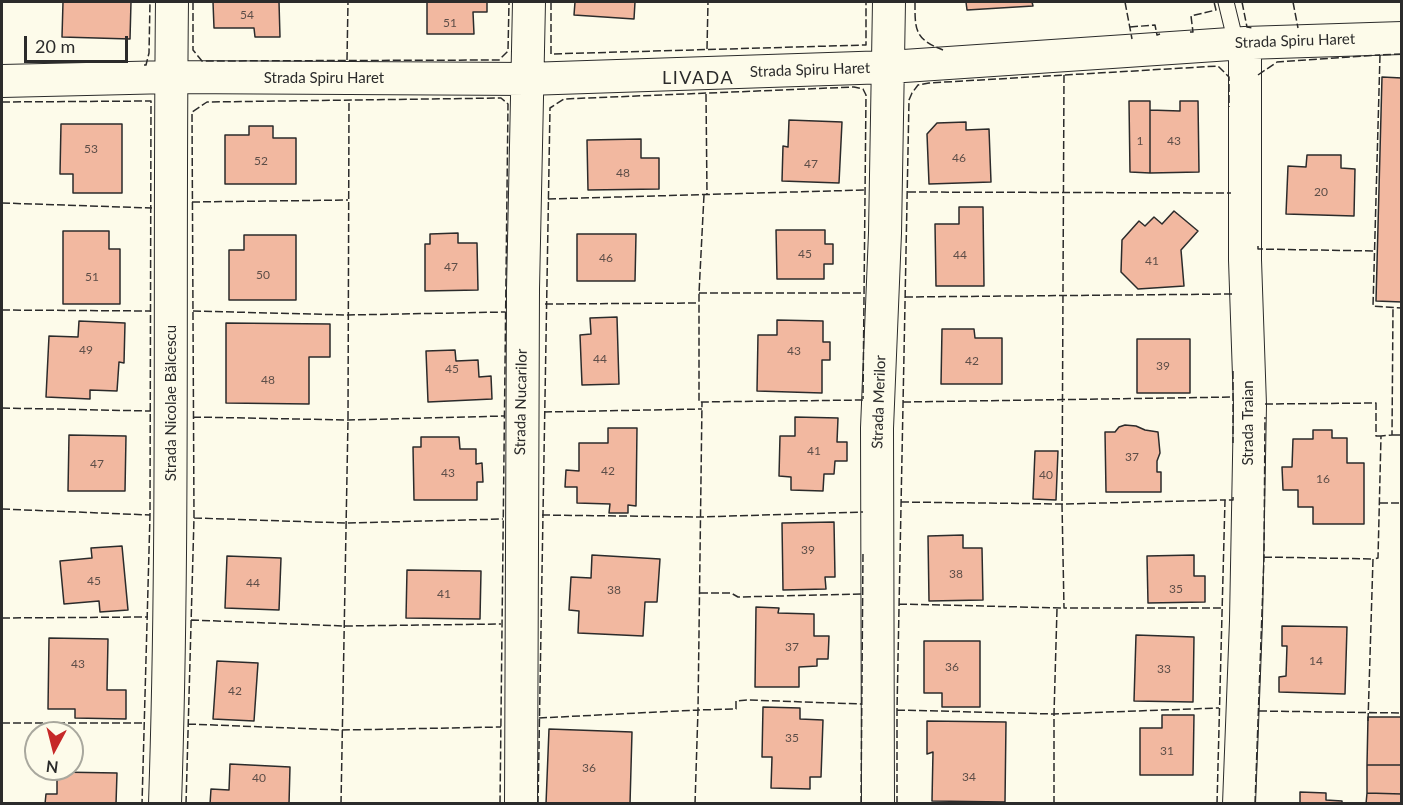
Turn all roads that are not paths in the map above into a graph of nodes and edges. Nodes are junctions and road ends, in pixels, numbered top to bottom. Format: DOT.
graph roads {
  1 [pos="172,2"];
  2 [pos="528,2"];
  3 [pos="889,2"];
  4 [pos="1226,2"];
  5 [pos="1401,38"];
  6 [pos="1240,43"];
  7 [pos="889,67"];
  8 [pos="171,77"];
  9 [pos="527,79"];
  10 [pos="2,81"];
  11 [pos="165,804"];
  12 [pos="521,804"];
  13 [pos="878,804"];
  14 [pos="1239,804"];
  1 -- 8 [label="street, Strada Nicolae Bălcescu"];
  2 -- 9 [label="street, Strada Nucarilor"];
  3 -- 7 [label="street, Strada Merilor"];
  4 -- 6 [label="lane"];
  5 -- 6 [label="street, Strada Spiru Haret"];
  6 -- 7 [label="street, Strada Spiru Haret"];
  6 -- 14 [label="street, Strada Traian"];
  7 -- 9 [label="street, Strada Spiru Haret"];
  7 -- 13 [label="street, Strada Merilor"];
  8 -- 9 [label="street, Strada Spiru Haret"];
  8 -- 10 [label="street, Strada Spiru Haret"];
  8 -- 11 [label="street, Strada Nicolae Bălcescu"];
  9 -- 12 [label="street, Strada Nucarilor"];
}
